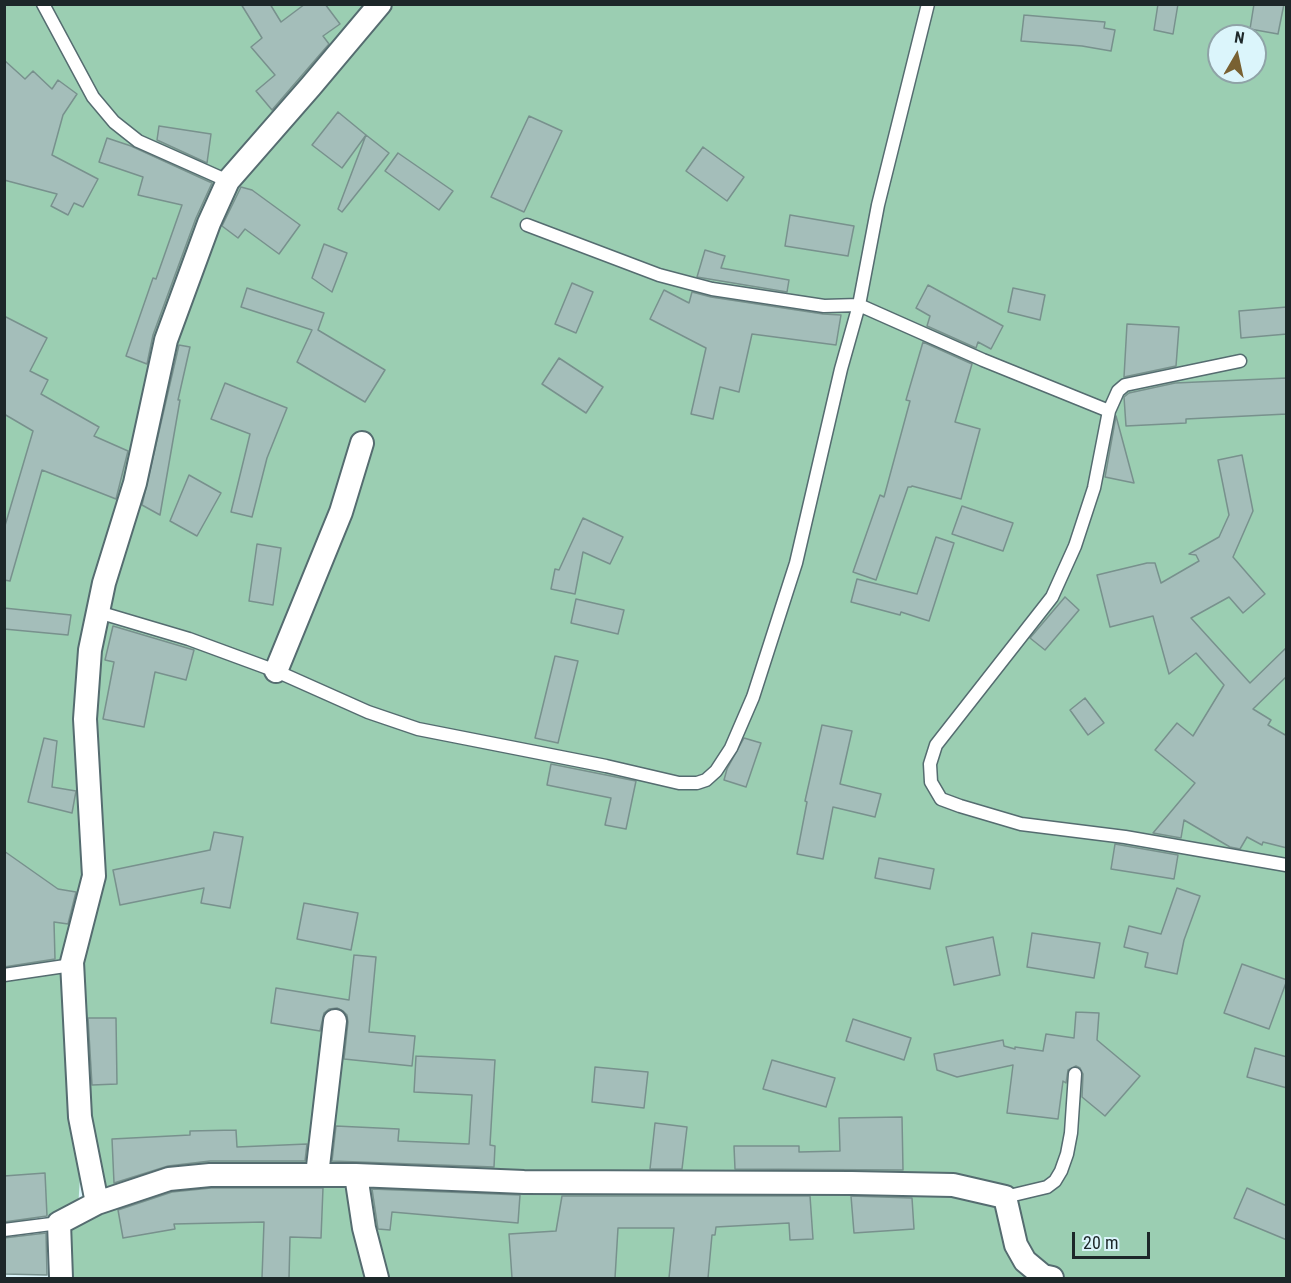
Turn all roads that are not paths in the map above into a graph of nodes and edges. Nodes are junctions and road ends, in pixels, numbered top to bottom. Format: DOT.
graph roads {
  1 [pos="43,4"];
  2 [pos="380,4"];
  3 [pos="928,4"];
  4 [pos="228,181"];
  5 [pos="527,225"];
  6 [pos="859,305"];
  7 [pos="1240,361"];
  8 [pos="1108,411"];
  9 [pos="362,443"];
  10 [pos="98,612"];
  11 [pos="276,671"];
  12 [pos="1287,865"];
  13 [pos="72,965"];
  14 [pos="4,975"];
  15 [pos="335,1021"];
  16 [pos="1075,1074"];
  17 [pos="317,1175"];
  18 [pos="356,1175"];
  19 [pos="1005,1197"];
  20 [pos="97,1203"];
  21 [pos="58,1223"];
  22 [pos="4,1230"];
  23 [pos="60,1278"];
  24 [pos="377,1278"];
  25 [pos="1052,1278"];
  1 -- 4 [label="lane"];
  2 -- 4 [label="street"];
  3 -- 6 [label="lane"];
  4 -- 10 [label="street"];
  5 -- 6 [label="lane"];
  6 -- 8 [label="lane"];
  6 -- 11 [label="lane"];
  7 -- 8 [label="lane"];
  8 -- 12 [label="lane"];
  9 -- 11 [label="street"];
  10 -- 11 [label="lane"];
  10 -- 13 [label="street"];
  13 -- 14 [label="lane"];
  13 -- 20 [label="street"];
  15 -- 17 [label="street"];
  16 -- 19 [label="lane"];
  17 -- 18 [label="street"];
  17 -- 20 [label="street"];
  18 -- 19 [label="street"];
  18 -- 24 [label="street"];
  19 -- 25 [label="street"];
  20 -- 21 [label="street"];
  21 -- 22 [label="lane"];
  21 -- 23 [label="street"];
}
